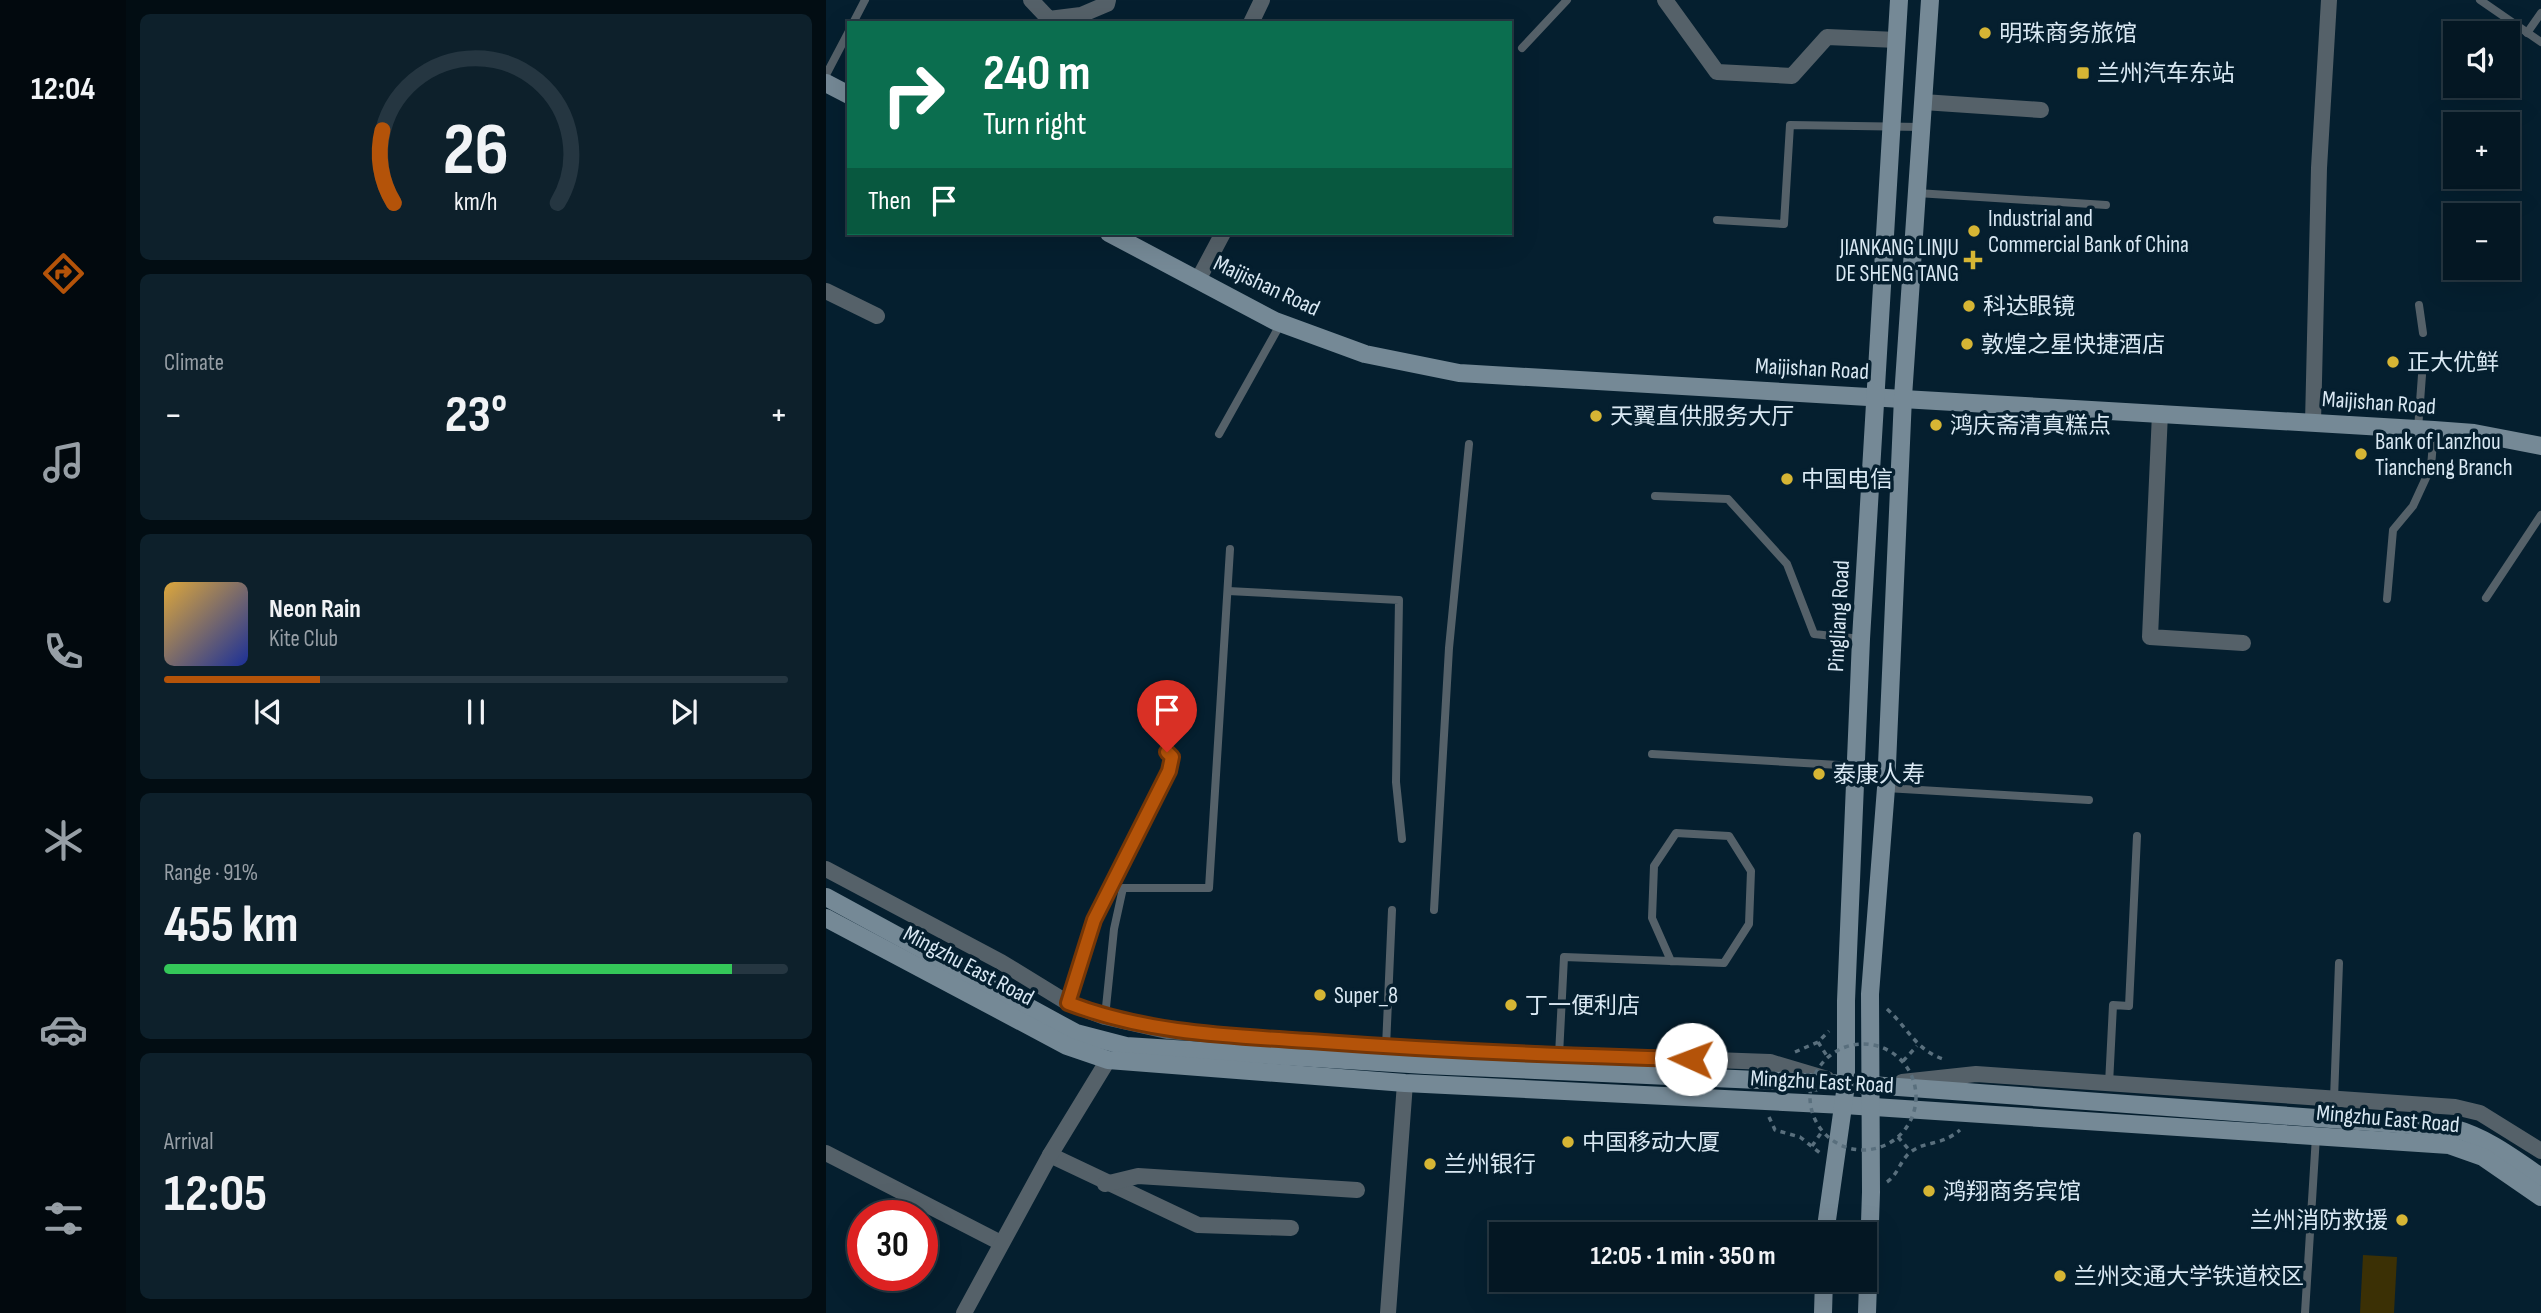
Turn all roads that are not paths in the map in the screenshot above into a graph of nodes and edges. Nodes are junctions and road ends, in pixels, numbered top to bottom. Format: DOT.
graph roads {
  1 [pos="865,0"];
  2 [pos="1031,0"];
  3 [pos="1108,0"];
  4 [pos="1262,0"];
  5 [pos="1567,0"];
  6 [pos="1665,0"];
  7 [pos="1899,0"];
  8 [pos="1930,0"];
  9 [pos="2329,0"];
  10 [pos="2480,0"];
  11 [pos="2541,13"];
  12 [pos="854,21"];
  13 [pos="1252,21"];
  14 [pos="2527,33"];
  15 [pos="847,35"];
  16 [pos="1897,40"];
  17 [pos="2541,42"];
  18 [pos="1522,48"];
  19 [pos="826,75"];
  20 [pos="826,83"];
  21 [pos="847,94"];
  22 [pos="1923,102"];
  23 [pos="2041,110"];
  24 [pos="1892,126"];
  25 [pos="1922,127"];
  26 [pos="1917,193"];
  27 [pos="2106,205"];
  28 [pos="1717,220"];
  29 [pos="1113,235"];
  30 [pos="1222,235"];
  31 [pos="1198,280"];
  32 [pos="826,291"];
  33 [pos="2419,305"];
  34 [pos="877,316"];
  35 [pos="1281,323"];
  36 [pos="2423,332"];
  37 [pos="2422,375"];
  38 [pos="1874,395"];
  39 [pos="1903,397"];
  40 [pos="2160,413"];
  41 [pos="2313,423"];
  42 [pos="2426,430"];
  43 [pos="1219,434"];
  44 [pos="1469,443"];
  45 [pos="2541,446"];
  46 [pos="1654,496"];
  47 [pos="2541,515"];
  48 [pos="1230,549"];
  49 [pos="1228,591"];
  50 [pos="2486,598"];
  51 [pos="2387,599"];
  52 [pos="1861,639"];
  53 [pos="2243,643"];
  54 [pos="1167,752"];
  55 [pos="1651,754"];
  56 [pos="1856,766"];
  57 [pos="1886,788"];
  58 [pos="2090,800"];
  59 [pos="2137,836"];
  60 [pos="1402,839"];
  61 [pos="826,869"];
  62 [pos="826,897"];
  63 [pos="1392,910"];
  64 [pos="1434,911"];
  65 [pos="826,918"];
  66 [pos="1671,961"];
  67 [pos="1001,962"];
  68 [pos="2339,963"];
  69 [pos="988,984"];
  70 [pos="1068,1003"];
  71 [pos="1105,1017"];
  72 [pos="1386,1047"];
  73 [pos="1559,1055"];
  74 [pos="1108,1060"];
  75 [pos="1405,1083"];
  76 [pos="2109,1084"];
  77 [pos="1846,1085"];
  78 [pos="1871,1085"];
  79 [pos="2334,1099"];
  80 [pos="1844,1105"];
  81 [pos="1871,1108"];
  82 [pos="2316,1136"];
  83 [pos="2541,1151"];
  84 [pos="826,1153"];
  85 [pos="1050,1155"];
  86 [pos="2541,1177"];
  87 [pos="1105,1184"];
  88 [pos="1357,1190"];
  89 [pos="2541,1197"];
  90 [pos="1827,1222"];
  91 [pos="1291,1228"];
  92 [pos="1001,1243"];
  93 [pos="1824,1292"];
  94 [pos="964,1313"];
  95 [pos="1388,1313"];
  96 [pos="1823,1313"];
  97 [pos="1867,1313"];
  98 [pos="2305,1313"];
  1 -- 12 [label="lane"];
  2 -- 3 [label="street"];
  4 -- 13 [label="street"];
  5 -- 18 [label="lane"];
  6 -- 16 [label="street"];
  7 -- 16 [label="street, Pingliang Road"];
  8 -- 22 [label="street"];
  9 -- 41 [label="street"];
  10 -- 14 [label="lane"];
  11 -- 14 [label="lane"];
  14 -- 17 [label="lane"];
  15 -- 19 [label="lane"];
  16 -- 24 [label="street, Pingliang Road"];
  20 -- 21 [label="street"];
  22 -- 23 [label="street"];
  22 -- 25 [label="street"];
  24 -- 25 [label="lane"];
  24 -- 28 [label="lane"];
  24 -- 38 [label="street, Pingliang Road"];
  25 -- 26 [label="street"];
  26 -- 27 [label="lane"];
  26 -- 39 [label="street"];
  29 -- 31 [label="street, Maijishan Road"];
  30 -- 31 [label="street"];
  31 -- 35 [label="street, Maijishan Road"];
  32 -- 34 [label="street"];
  33 -- 36 [label="lane"];
  35 -- 38 [label="street, Maijishan Road"];
  35 -- 43 [label="lane"];
  37 -- 42 [label="lane"];
  38 -- 39 [label="street, Maijishan Road"];
  38 -- 52 [label="street, Pingliang Road"];
  39 -- 40 [label="street, Maijishan Road"];
  39 -- 57 [label="street"];
  40 -- 41 [label="street, Maijishan Road"];
  40 -- 53 [label="street"];
  41 -- 42 [label="street, Maijishan Road"];
  42 -- 45 [label="street, Maijishan Road"];
  42 -- 51 [label="lane"];
  44 -- 64 [label="lane"];
  46 -- 52 [label="lane"];
  47 -- 50 [label="lane"];
  48 -- 49 [label="lane"];
  49 -- 60 [label="lane"];
  49 -- 71 [label="lane"];
  52 -- 56 [label="street, Pingliang Road"];
  54 -- 70 [label="lane"];
  55 -- 56 [label="lane"];
  56 -- 77 [label="street, Pingliang Road"];
  57 -- 58 [label="lane"];
  57 -- 78 [label="street"];
  59 -- 76 [label="lane"];
  61 -- 67 [label="street, Mingzhu East Road"];
  62 -- 69 [label="street, Mingzhu East Road"];
  63 -- 72 [label="lane"];
  65 -- 74 [label="street, Mingzhu East Road"];
  66 -- 66 [label="lane"];
  66 -- 73 [label="lane"];
  67 -- 69 [label="street"];
  67 -- 70 [label="street, Mingzhu East Road"];
  68 -- 79 [label="lane"];
  69 -- 77 [label="street, Mingzhu East Road"];
  70 -- 71 [label="street, Mingzhu East Road"];
  71 -- 72 [label="street, Mingzhu East Road"];
  72 -- 73 [label="street, Mingzhu East Road"];
  73 -- 77 [label="street, Mingzhu East Road"];
  74 -- 75 [label="street, Mingzhu East Road"];
  74 -- 85 [label="street"];
  75 -- 80 [label="street, Mingzhu East Road"];
  75 -- 95 [label="street"];
  76 -- 78 [label="street, Mingzhu East Road"];
  76 -- 79 [label="street, Mingzhu East Road"];
  77 -- 78 [label="street, Mingzhu East Road"];
  77 -- 80 [label="street, Pingliang Road"];
  78 -- 81 [label="street"];
  78 -- 86 [label="street, Mingzhu East Road"];
  79 -- 83 [label="street, Mingzhu East Road"];
  80 -- 81 [label="street, Mingzhu East Road"];
  80 -- 90 [label="street, Pingliang Road"];
  81 -- 82 [label="street, Mingzhu East Road"];
  81 -- 97 [label="street"];
  82 -- 89 [label="street, Mingzhu East Road"];
  82 -- 98 [label="lane"];
  84 -- 92 [label="street"];
  85 -- 87 [label="street"];
  85 -- 92 [label="street"];
  87 -- 88 [label="street"];
  87 -- 91 [label="street"];
  92 -- 94 [label="street"];
  93 -- 96 [label="street"];
}
